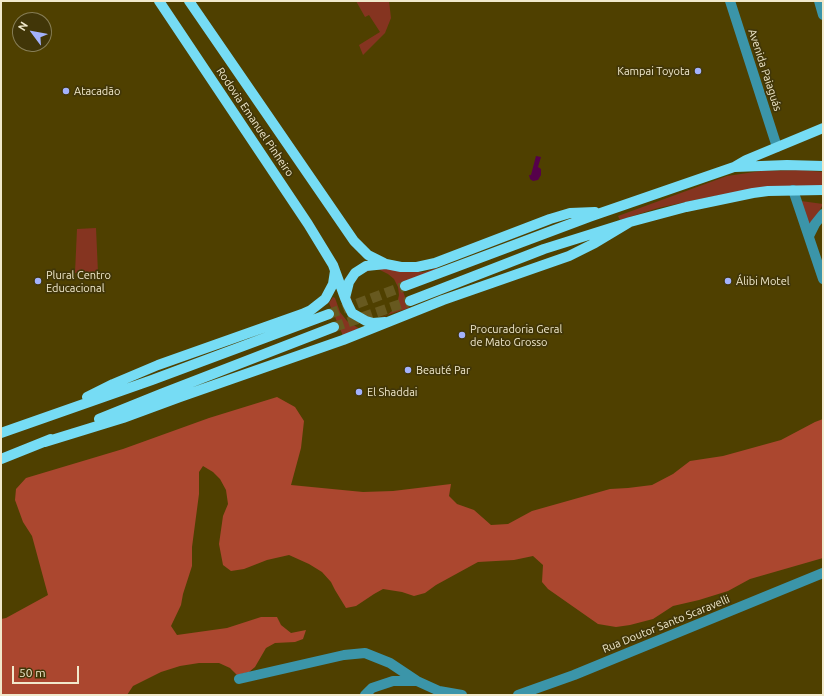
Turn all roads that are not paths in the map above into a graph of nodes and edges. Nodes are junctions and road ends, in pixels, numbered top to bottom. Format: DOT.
graph roads {
  1 [pos="159,1"];
  2 [pos="189,1"];
  3 [pos="730,1"];
  4 [pos="819,1"];
  5 [pos="823,15"];
  6 [pos="823,128"];
  7 [pos="777,147"];
  8 [pos="823,166"];
  9 [pos="734,167"];
  10 [pos="793,190"];
  11 [pos="823,190"];
  12 [pos="604,212"];
  13 [pos="823,214"];
  14 [pos="630,222"];
  15 [pos="819,224"];
  16 [pos="810,236"];
  17 [pos="386,264"];
  18 [pos="335,271"];
  19 [pos="823,279"];
  20 [pos="405,286"];
  21 [pos="345,298"];
  22 [pos="410,301"];
  23 [pos="329,314"];
  24 [pos="392,321"];
  25 [pos="334,327"];
  26 [pos="70,409"];
  27 [pos="1,432"];
  28 [pos="45,442"];
  29 [pos="1,459"];
  30 [pos="823,572"];
  31 [pos="239,679"];
  32 [pos="417,681"];
  33 [pos="365,695"];
  34 [pos="462,695"];
  35 [pos="518,695"];
  1 -- 18 [label="main road, Rodovia Emanuel Pinheiro"];
  2 -- 17 [label="main road, Rodovia Emanuel Pinheiro"];
  3 -- 7 [label="street, Avenida Paiaguás"];
  4 -- 5 [label="street"];
  6 -- 7 [label="main road"];
  7 -- 9 [label="main road"];
  8 -- 9 [label="main road"];
  9 -- 12 [label="main road"];
  10 -- 11 [label="main road"];
  10 -- 14 [label="main road"];
  10 -- 16 [label="street"];
  12 -- 17 [label="main road"];
  12 -- 20 [label="main road"];
  13 -- 15 [label="street"];
  14 -- 22 [label="main road"];
  14 -- 24 [label="main road"];
  15 -- 16 [label="street"];
  16 -- 19 [label="street"];
  17 -- 21 [label="main road"];
  18 -- 21 [label="main road, Rodovia Emanuel Pinheiro"];
  18 -- 26 [label="main road"];
  21 -- 24 [label="main road, Rodovia Emanuel Pinheiro"];
  23 -- 26 [label="main road"];
  24 -- 28 [label="main road"];
  25 -- 28 [label="main road"];
  26 -- 27 [label="main road"];
  28 -- 29 [label="main road"];
  30 -- 35 [label="street, Rua Doutor Santo Scaravelli"];
  31 -- 32 [label="street"];
  32 -- 33 [label="street"];
  32 -- 34 [label="street"];
}
